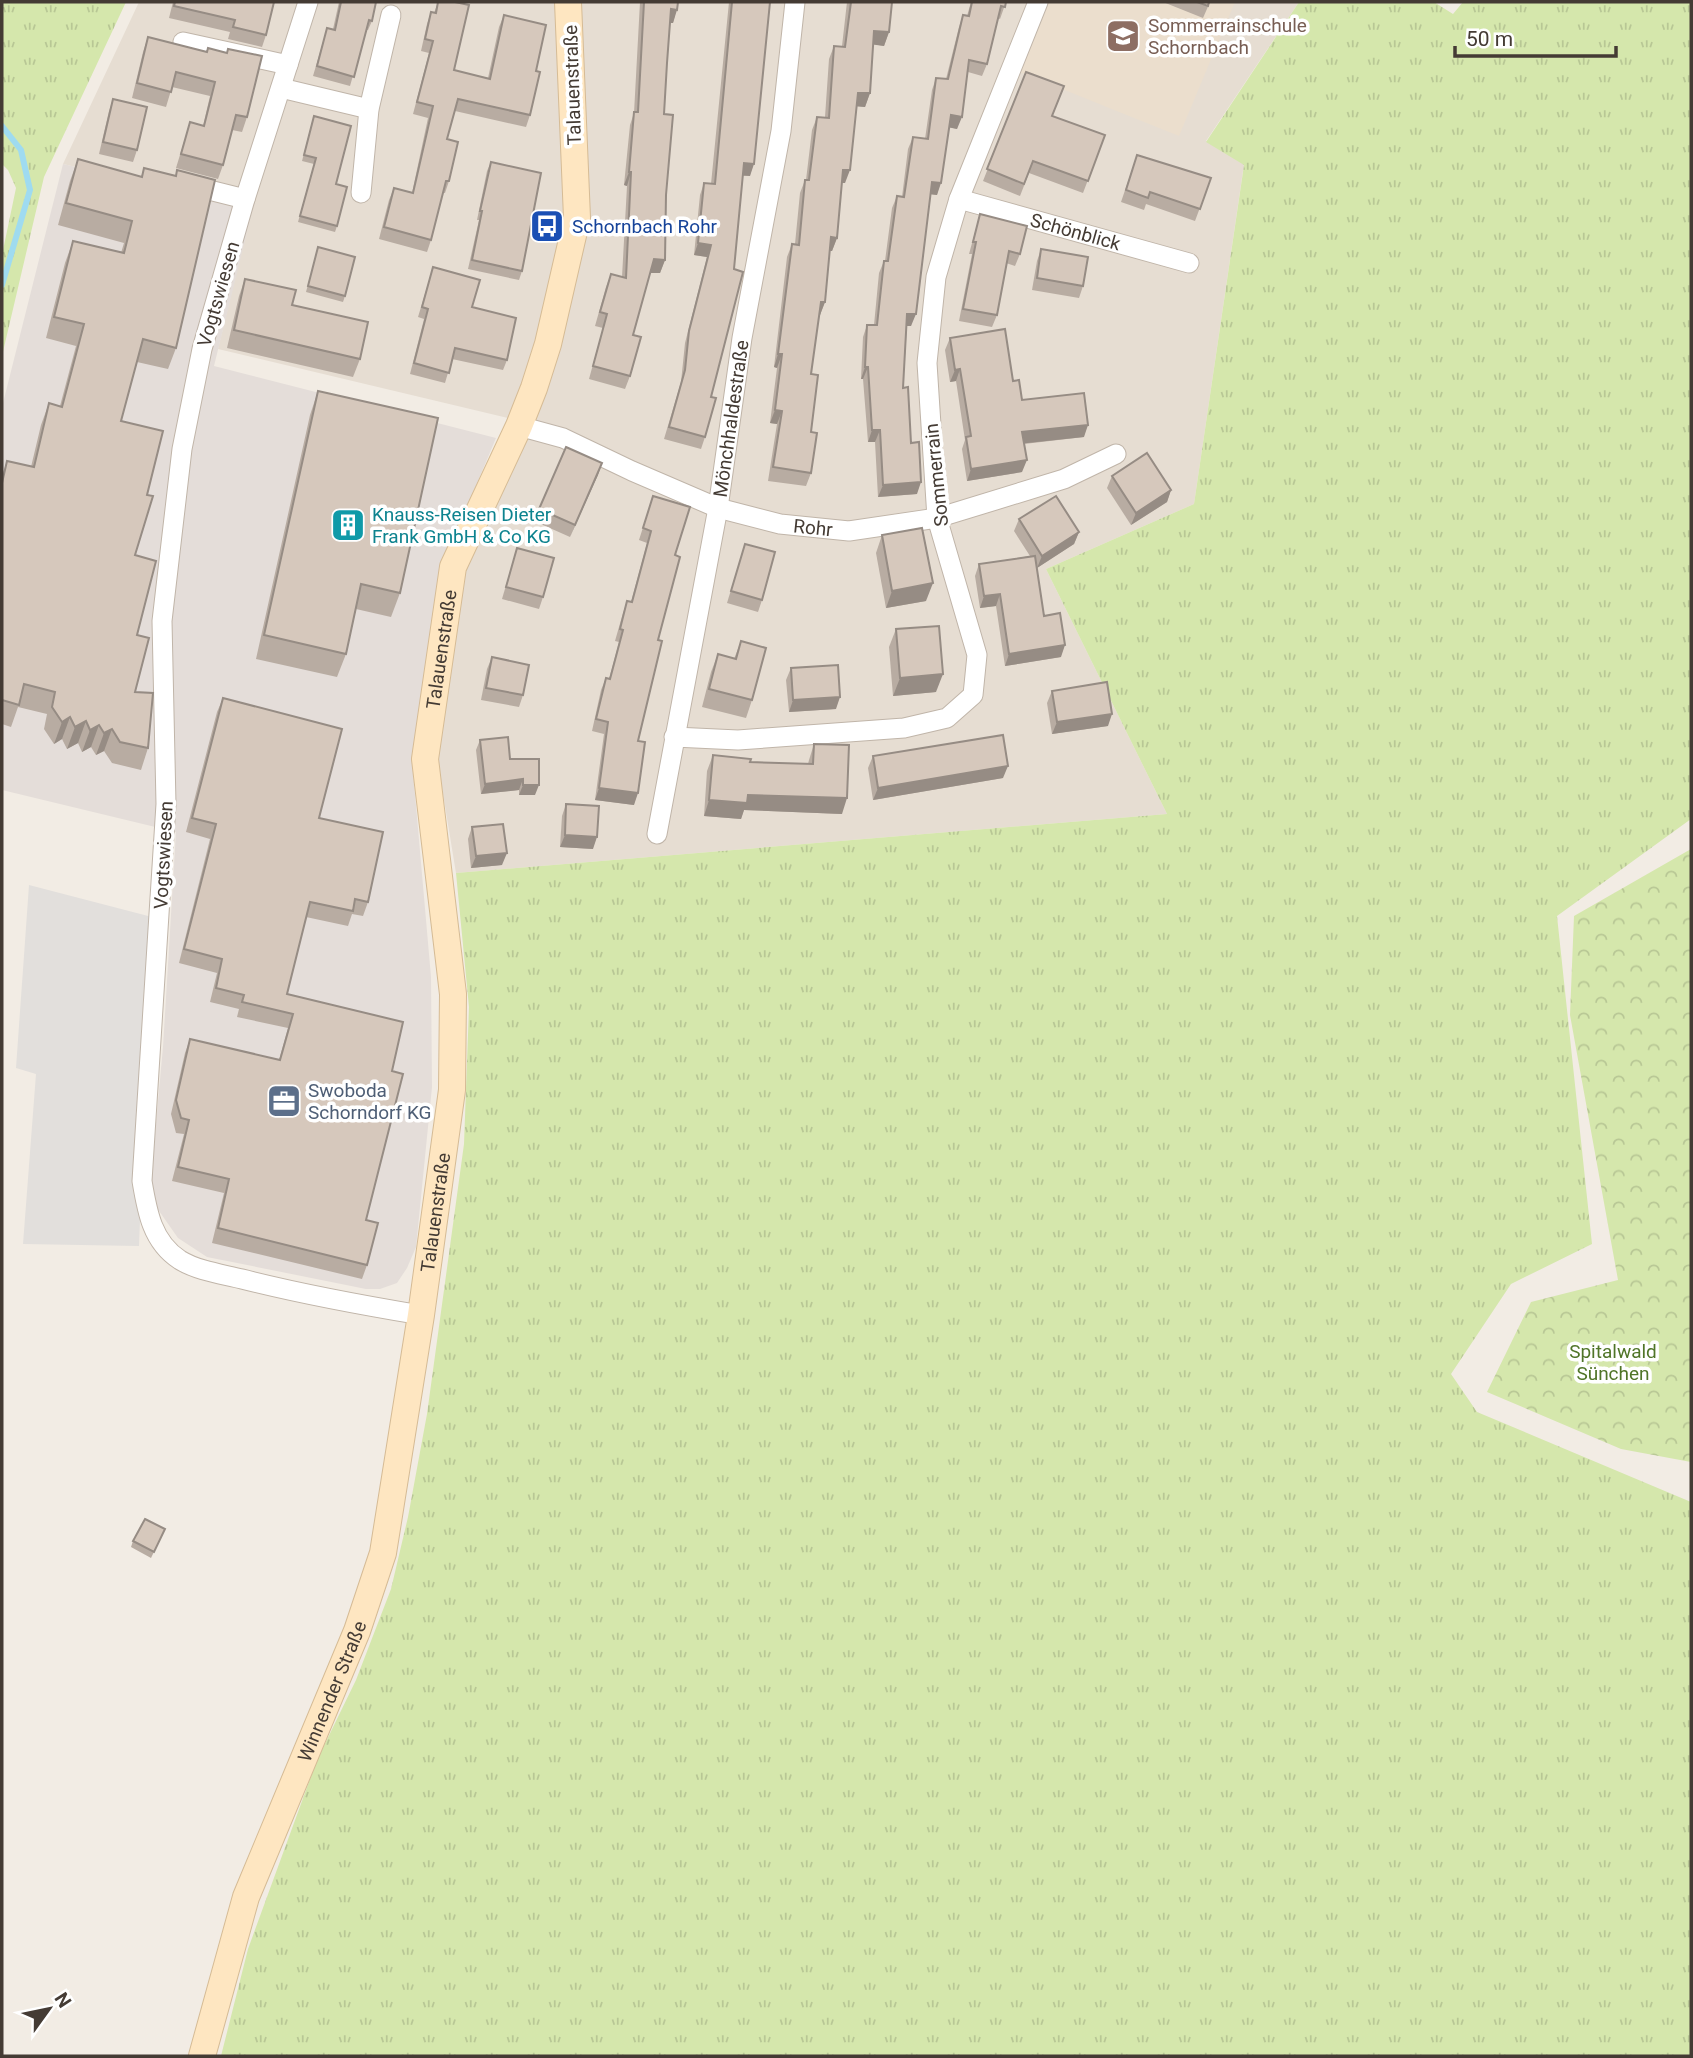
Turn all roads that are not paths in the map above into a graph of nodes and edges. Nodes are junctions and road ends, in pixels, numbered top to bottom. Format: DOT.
graph roads {
  1 [pos="308,2"];
  2 [pos="568,2"];
  3 [pos="795,2"];
  4 [pos="1038,2"];
  5 [pos="391,15"];
  6 [pos="183,42"];
  7 [pos="288,65"];
  8 [pos="281,88"];
  9 [pos="369,109"];
  10 [pos="176,181"];
  11 [pos="361,193"];
  12 [pos="246,199"];
  13 [pos="960,200"];
  14 [pos="1189,263"];
  15 [pos="519,426"];
  16 [pos="1116,454"];
  17 [pos="718,508"];
  18 [pos="937,518"];
  19 [pos="674,737"];
  20 [pos="657,834"];
  21 [pos="421,1315"];
  22 [pos="202,2056"];
  1 -- 7 [label="street, Vogtswiesen"];
  2 -- 15 [label="street, Talauenstraße"];
  3 -- 17 [label="street, Mönchhaldestraße"];
  4 -- 13 [label="street, Sommerrain"];
  5 -- 9 [label="street"];
  6 -- 7 [label="street"];
  7 -- 8 [label="street, Vogtswiesen"];
  8 -- 9 [label="street"];
  8 -- 12 [label="street, Vogtswiesen"];
  9 -- 11 [label="street"];
  10 -- 12 [label="street"];
  12 -- 21 [label="street, Vogtswiesen"];
  13 -- 14 [label="street, Schönblick"];
  13 -- 18 [label="street, Sommerrain"];
  15 -- 17 [label="street, Rohr"];
  15 -- 21 [label="street, Talauenstraße"];
  16 -- 18 [label="street, Rohr"];
  17 -- 18 [label="street, Rohr"];
  17 -- 19 [label="street, Mönchhaldestraße"];
  18 -- 19 [label="street, Sommerrain"];
  19 -- 20 [label="street, Mönchhaldestraße"];
  21 -- 22 [label="street, Winnender Straße"];
}
